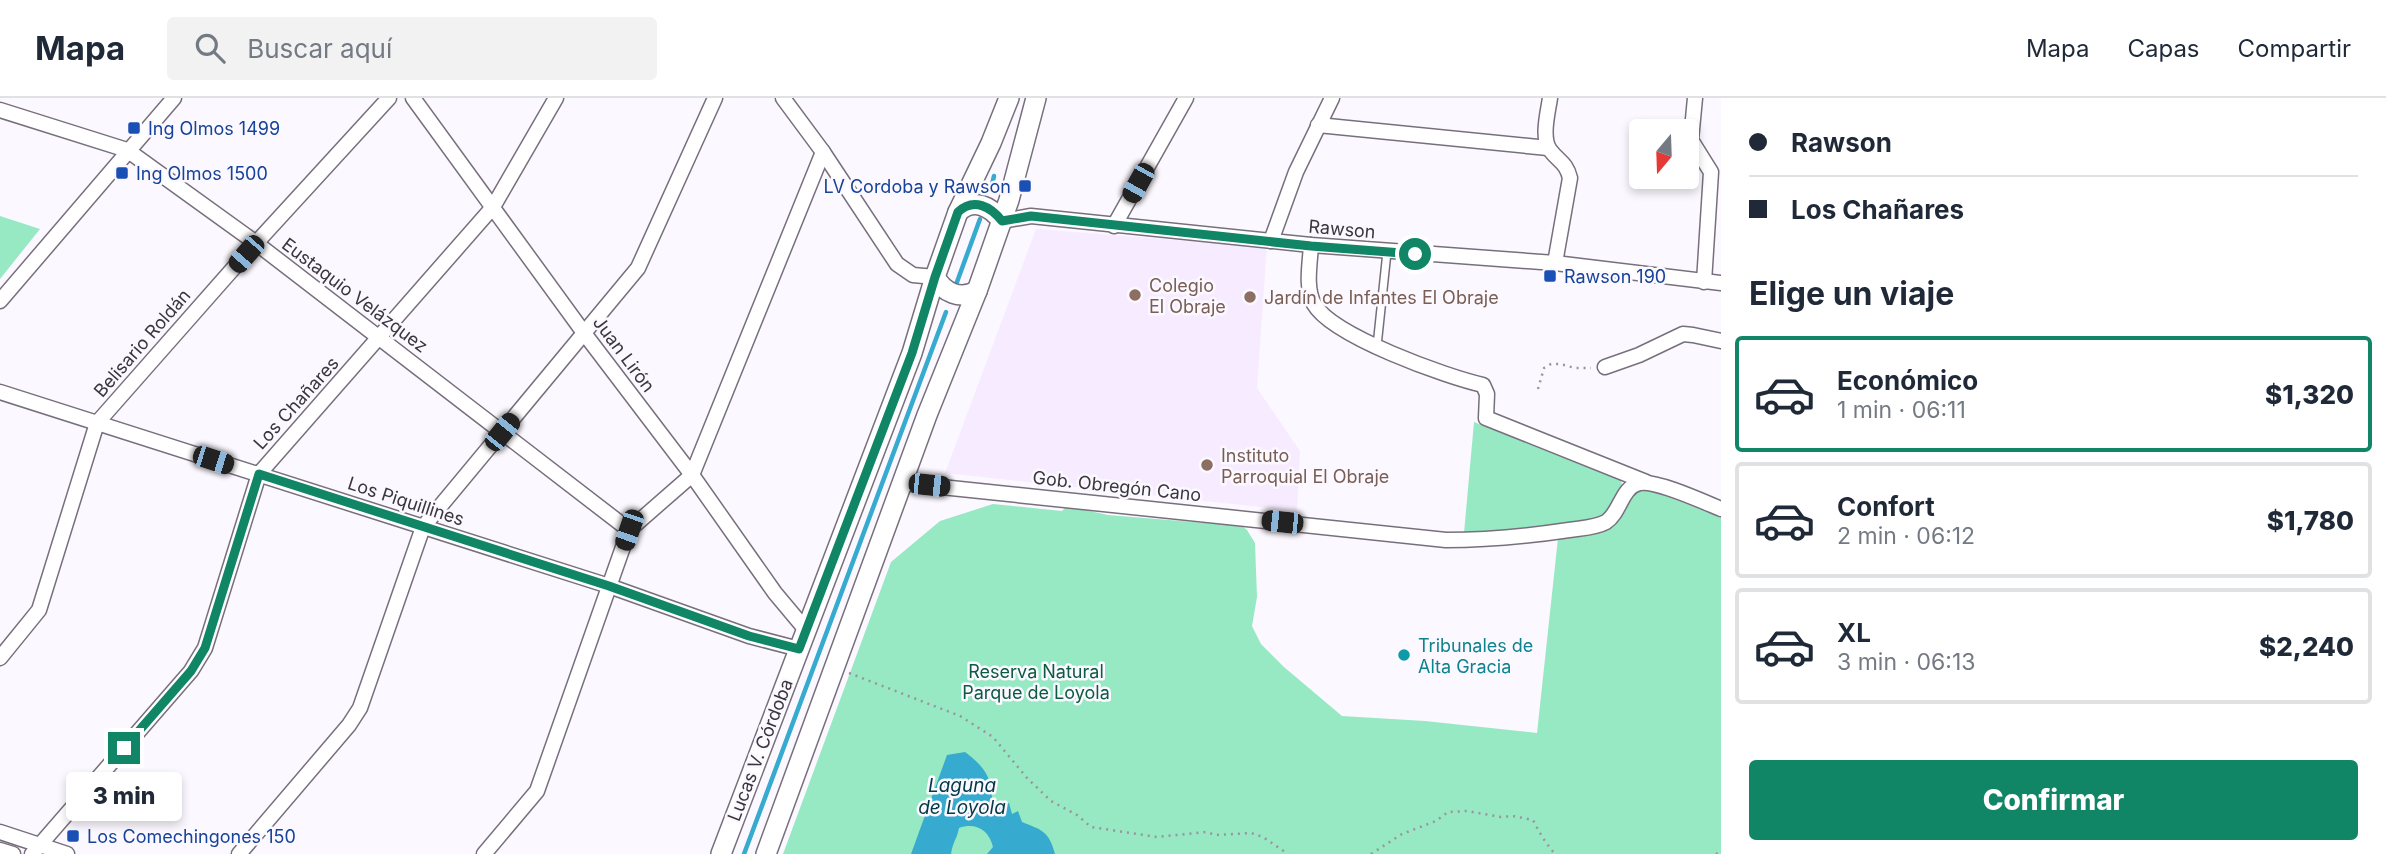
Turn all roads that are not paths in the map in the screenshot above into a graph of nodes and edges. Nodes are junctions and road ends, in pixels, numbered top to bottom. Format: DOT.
graph roads {
  1 [pos="174,98"];
  2 [pos="388,98"];
  3 [pos="414,98"];
  4 [pos="556,98"];
  5 [pos="715,98"];
  6 [pos="783,98"];
  7 [pos="1010,98"];
  8 [pos="1035,98"];
  9 [pos="1050,98"];
  10 [pos="1186,98"];
  11 [pos="1332,98"];
  12 [pos="1550,98"];
  13 [pos="1695,98"];
  14 [pos="0,110"];
  15 [pos="1318,125"];
  16 [pos="1028,133"];
  17 [pos="1548,148"];
  18 [pos="127,150"];
  19 [pos="823,152"];
  20 [pos="493,207"];
  21 [pos="958,212"];
  22 [pos="1002,221"];
  23 [pos="1114,226"];
  24 [pos="1271,241"];
  25 [pos="256,243"];
  26 [pos="1311,246"];
  27 [pos="1387,252"];
  28 [pos="1555,263"];
  29 [pos="935,277"];
  30 [pos="1704,282"];
  31 [pos="1721,282"];
  32 [pos="977,291"];
  33 [pos="0,302"];
  34 [pos="584,333"];
  35 [pos="379,338"];
  36 [pos="1721,341"];
  37 [pos="1377,346"];
  38 [pos="1605,366"];
  39 [pos="0,392"];
  40 [pos="97,423"];
  41 [pos="502,432"];
  42 [pos="259,474"];
  43 [pos="692,475"];
  44 [pos="1631,477"];
  45 [pos="1649,482"];
  46 [pos="903,483"];
  47 [pos="1625,494"];
  48 [pos="1721,509"];
  49 [pos="423,527"];
  50 [pos="629,530"];
  51 [pos="609,586"];
  52 [pos="806,630"];
  53 [pos="799,649"];
  54 [pos="0,658"];
  55 [pos="0,832"];
  56 [pos="0,850"];
  57 [pos="36,850"];
  58 [pos="13,854"];
  59 [pos="67,854"];
  60 [pos="239,854"];
  61 [pos="484,854"];
  62 [pos="721,854"];
  63 [pos="766,854"];
  1 -- 18 [label="street"];
  2 -- 25 [label="street, Belisario Roldán"];
  3 -- 20 [label="street, Juan Lirón"];
  4 -- 20 [label="street, Los Chañares"];
  5 -- 34 [label="street"];
  6 -- 19 [label="street"];
  7 -- 21 [label="main road, Lucas V. Córdoba"];
  8 -- 16 [label="main road"];
  9 -- 16 [label="main road"];
  10 -- 23 [label="street"];
  11 -- 15 [label="street"];
  12 -- 17 [label="street"];
  13 -- 30 [label="street"];
  14 -- 18 [label="street, Eustaquio Velázquez"];
  15 -- 17 [label="street"];
  15 -- 24 [label="street"];
  16 -- 22 [label="main road"];
  17 -- 28 [label="street"];
  18 -- 25 [label="street, Eustaquio Velázquez"];
  18 -- 33 [label="street"];
  19 -- 29 [label="street"];
  19 -- 43 [label="street"];
  20 -- 34 [label="street, Juan Lirón"];
  20 -- 35 [label="street, Los Chañares"];
  21 -- 22 [label="main road"];
  21 -- 29 [label="main road, Lucas V. Córdoba"];
  22 -- 23 [label="street, Rawson"];
  22 -- 32 [label="main road"];
  23 -- 24 [label="street, Rawson"];
  24 -- 26 [label="street, Rawson"];
  25 -- 35 [label="street, Eustaquio Velázquez"];
  25 -- 40 [label="street, Belisario Roldán"];
  26 -- 27 [label="street, Rawson"];
  26 -- 37 [label="street"];
  27 -- 28 [label="street, Rawson"];
  27 -- 37 [label="lane"];
  28 -- 30 [label="street, Rawson"];
  29 -- 32 [label="main road"];
  29 -- 52 [label="main road, Lucas V. Córdoba"];
  30 -- 31 [label="street, Rawson"];
  32 -- 46 [label="main road"];
  34 -- 41 [label="street"];
  34 -- 43 [label="street, Juan Lirón"];
  35 -- 41 [label="street, Eustaquio Velázquez"];
  35 -- 42 [label="street, Los Chañares"];
  36 -- 38 [label="street"];
  37 -- 44 [label="street"];
  39 -- 40 [label="street, Los Piquillines"];
  40 -- 42 [label="street, Los Piquillines"];
  40 -- 54 [label="street, Belisario Roldán"];
  41 -- 49 [label="street"];
  41 -- 50 [label="street, Eustaquio Velázquez"];
  42 -- 49 [label="street, Los Piquillines"];
  42 -- 57 [label="street, Los Chañares"];
  43 -- 50 [label="street"];
  43 -- 52 [label="street, Juan Lirón"];
  44 -- 45 [label="street"];
  44 -- 47 [label="street"];
  45 -- 47 [label="street, Gob. Obregón Cano"];
  45 -- 48 [label="street"];
  46 -- 47 [label="street, Gob. Obregón Cano"];
  46 -- 63 [label="main road"];
  49 -- 51 [label="street, Los Piquillines"];
  49 -- 60 [label="street"];
  50 -- 51 [label="street"];
  51 -- 53 [label="street, Los Piquillines"];
  51 -- 61 [label="street"];
  52 -- 53 [label="main road, Lucas V. Córdoba"];
  53 -- 62 [label="main road, Lucas V. Córdoba"];
  55 -- 57 [label="street"];
  56 -- 58 [label="street"];
  57 -- 59 [label="street"];
}
